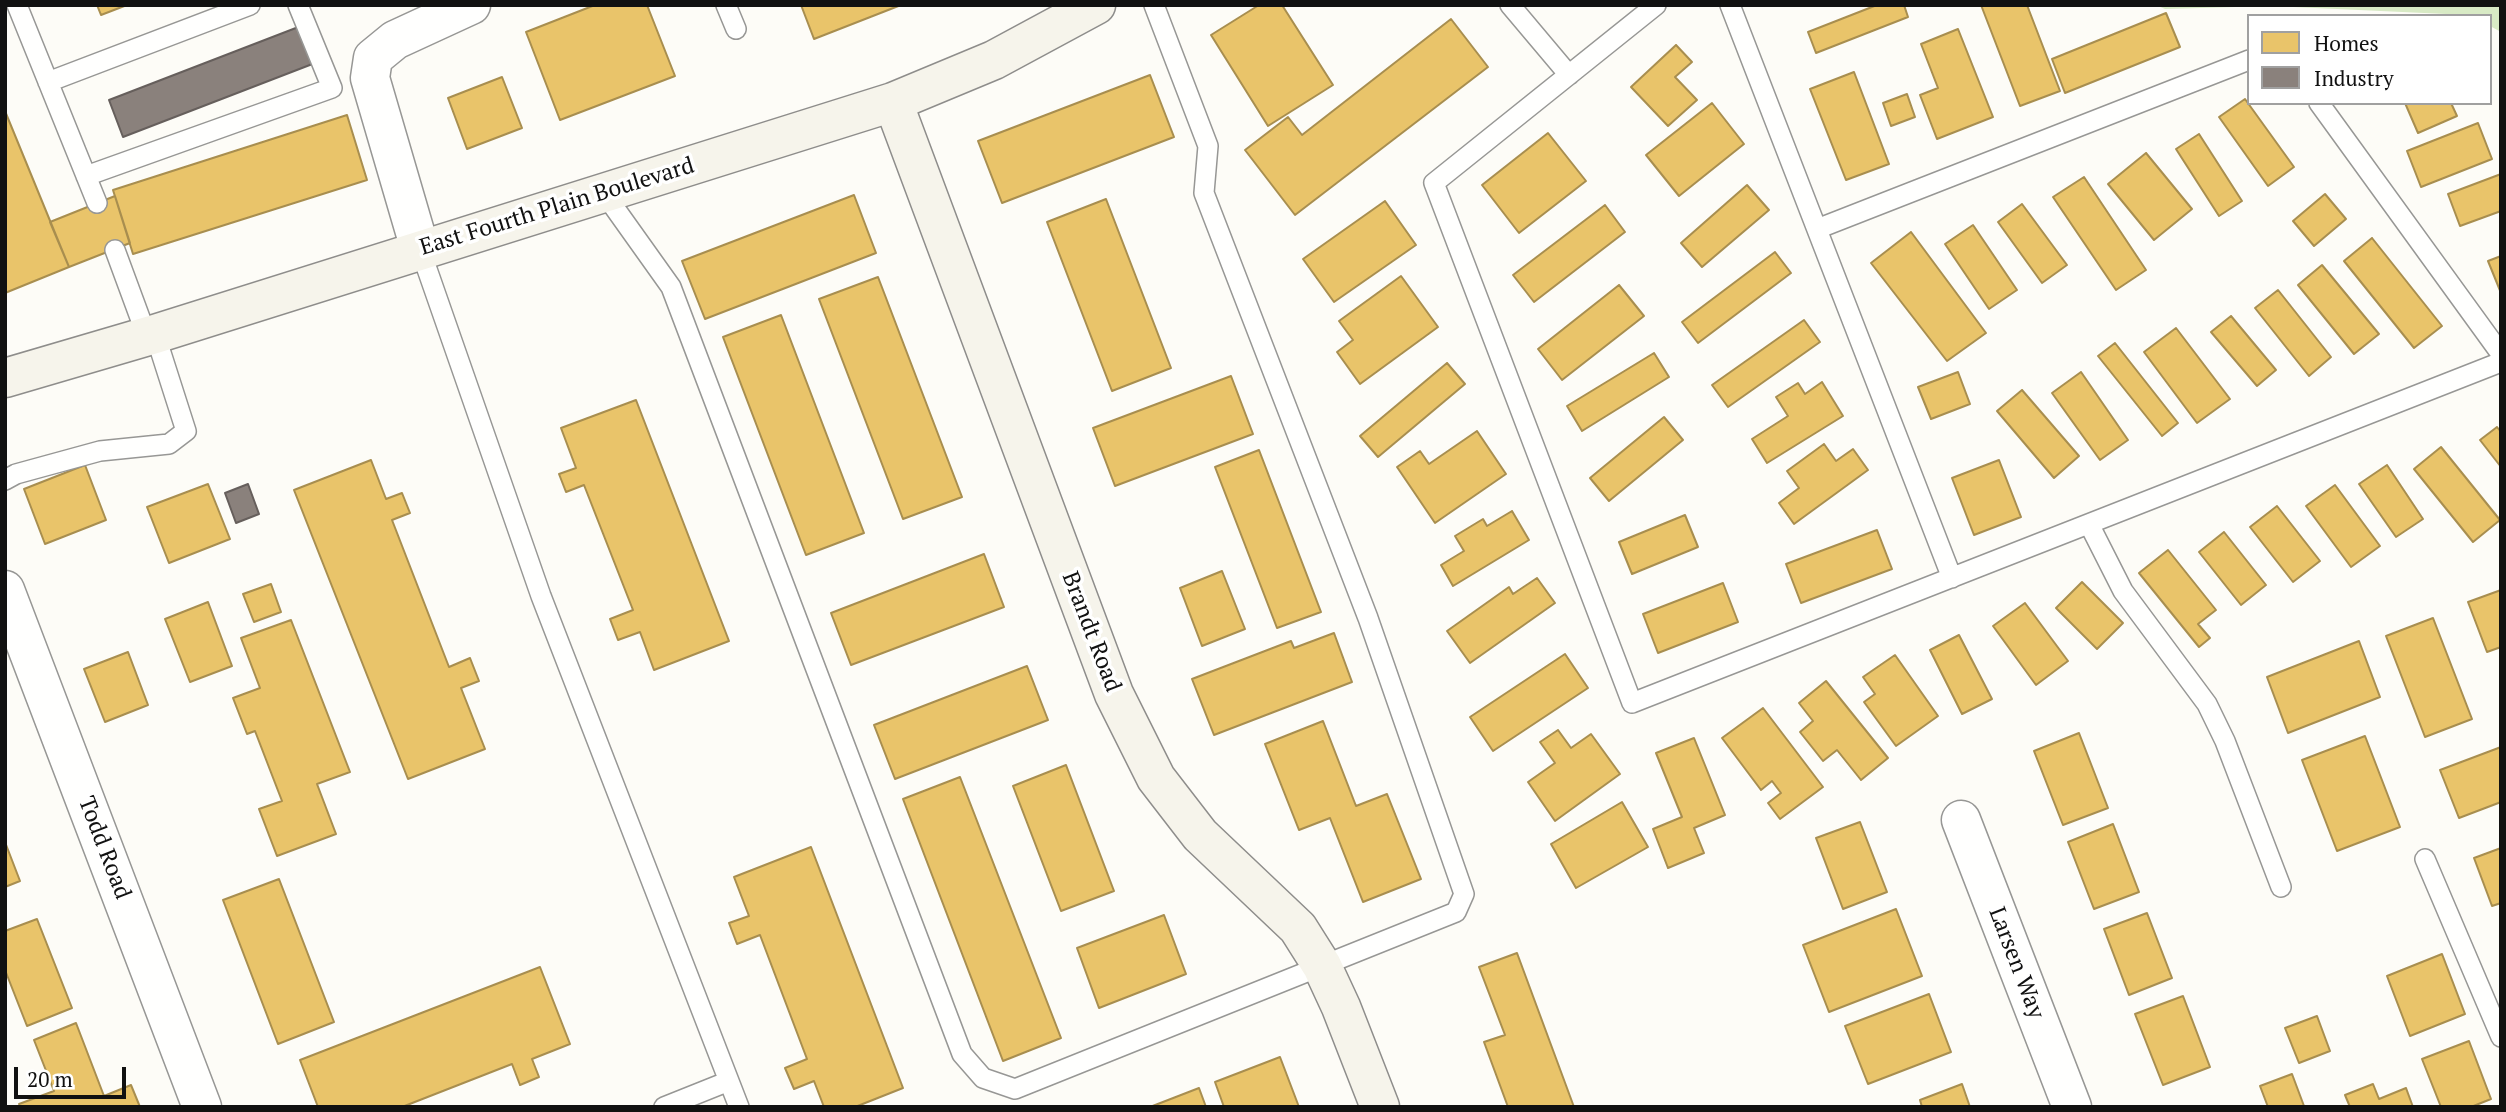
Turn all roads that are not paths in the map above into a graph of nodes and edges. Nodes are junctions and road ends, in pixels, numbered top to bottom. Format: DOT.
graph roads {
  1 [pos="17,5"];
  2 [pos="250,5"];
  3 [pos="298,5"];
  4 [pos="471,5"];
  5 [pos="726,5"];
  6 [pos="1096,5"];
  7 [pos="1154,5"];
  8 [pos="1510,5"];
  9 [pos="1656,5"];
  10 [pos="1730,5"];
  11 [pos="736,29"];
  12 [pos="2247,61"];
  13 [pos="1569,75"];
  14 [pos="48,82"];
  15 [pos="893,102"];
  16 [pos="2320,105"];
  17 [pos="86,176"];
  18 [pos="604,193"];
  19 [pos="97,203"];
  20 [pos="1817,229"];
  21 [pos="420,249"];
  22 [pos="115,250"];
  23 [pos="150,334"];
  24 [pos="2501,354"];
  25 [pos="2501,362"];
  26 [pos="5,378"];
  27 [pos="5,480"];
  28 [pos="2089,524"];
  29 [pos="1952,578"];
  30 [pos="5,590"];
  31 [pos="1961,820"];
  32 [pos="2425,859"];
  33 [pos="2281,887"];
  34 [pos="1322,966"];
  35 [pos="2501,1037"];
  36 [pos="729,1081"];
  37 [pos="202,1107"];
  38 [pos="664,1107"];
  39 [pos="739,1107"];
  40 [pos="1380,1107"];
  41 [pos="2071,1107"];
  1 -- 14 [label="lane"];
  2 -- 14 [label="lane"];
  3 -- 17 [label="lane"];
  4 -- 21 [label="street"];
  5 -- 11 [label="lane"];
  6 -- 15 [label="main road, East Fourth Plain Boulevard"];
  7 -- 34 [label="lane"];
  8 -- 13 [label="lane"];
  9 -- 13 [label="lane"];
  10 -- 20 [label="lane"];
  12 -- 20 [label="lane"];
  13 -- 29 [label="lane"];
  14 -- 17 [label="lane"];
  15 -- 18 [label="main road, East Fourth Plain Boulevard"];
  15 -- 34 [label="main road, Brandt Road"];
  16 -- 24 [label="lane"];
  17 -- 19 [label="lane"];
  18 -- 21 [label="main road, East Fourth Plain Boulevard"];
  18 -- 34 [label="lane"];
  20 -- 29 [label="lane"];
  21 -- 23 [label="main road, East Fourth Plain Boulevard"];
  21 -- 36 [label="lane"];
  22 -- 23 [label="lane"];
  23 -- 26 [label="main road, East Fourth Plain Boulevard"];
  23 -- 27 [label="lane"];
  25 -- 28 [label="lane"];
  28 -- 29 [label="lane"];
  28 -- 33 [label="lane"];
  30 -- 37 [label="street, Todd Road"];
  31 -- 41 [label="street, Larsen Way"];
  32 -- 35 [label="lane"];
  34 -- 40 [label="main road, Brandt Road"];
  36 -- 38 [label="lane"];
  36 -- 39 [label="lane"];
}
